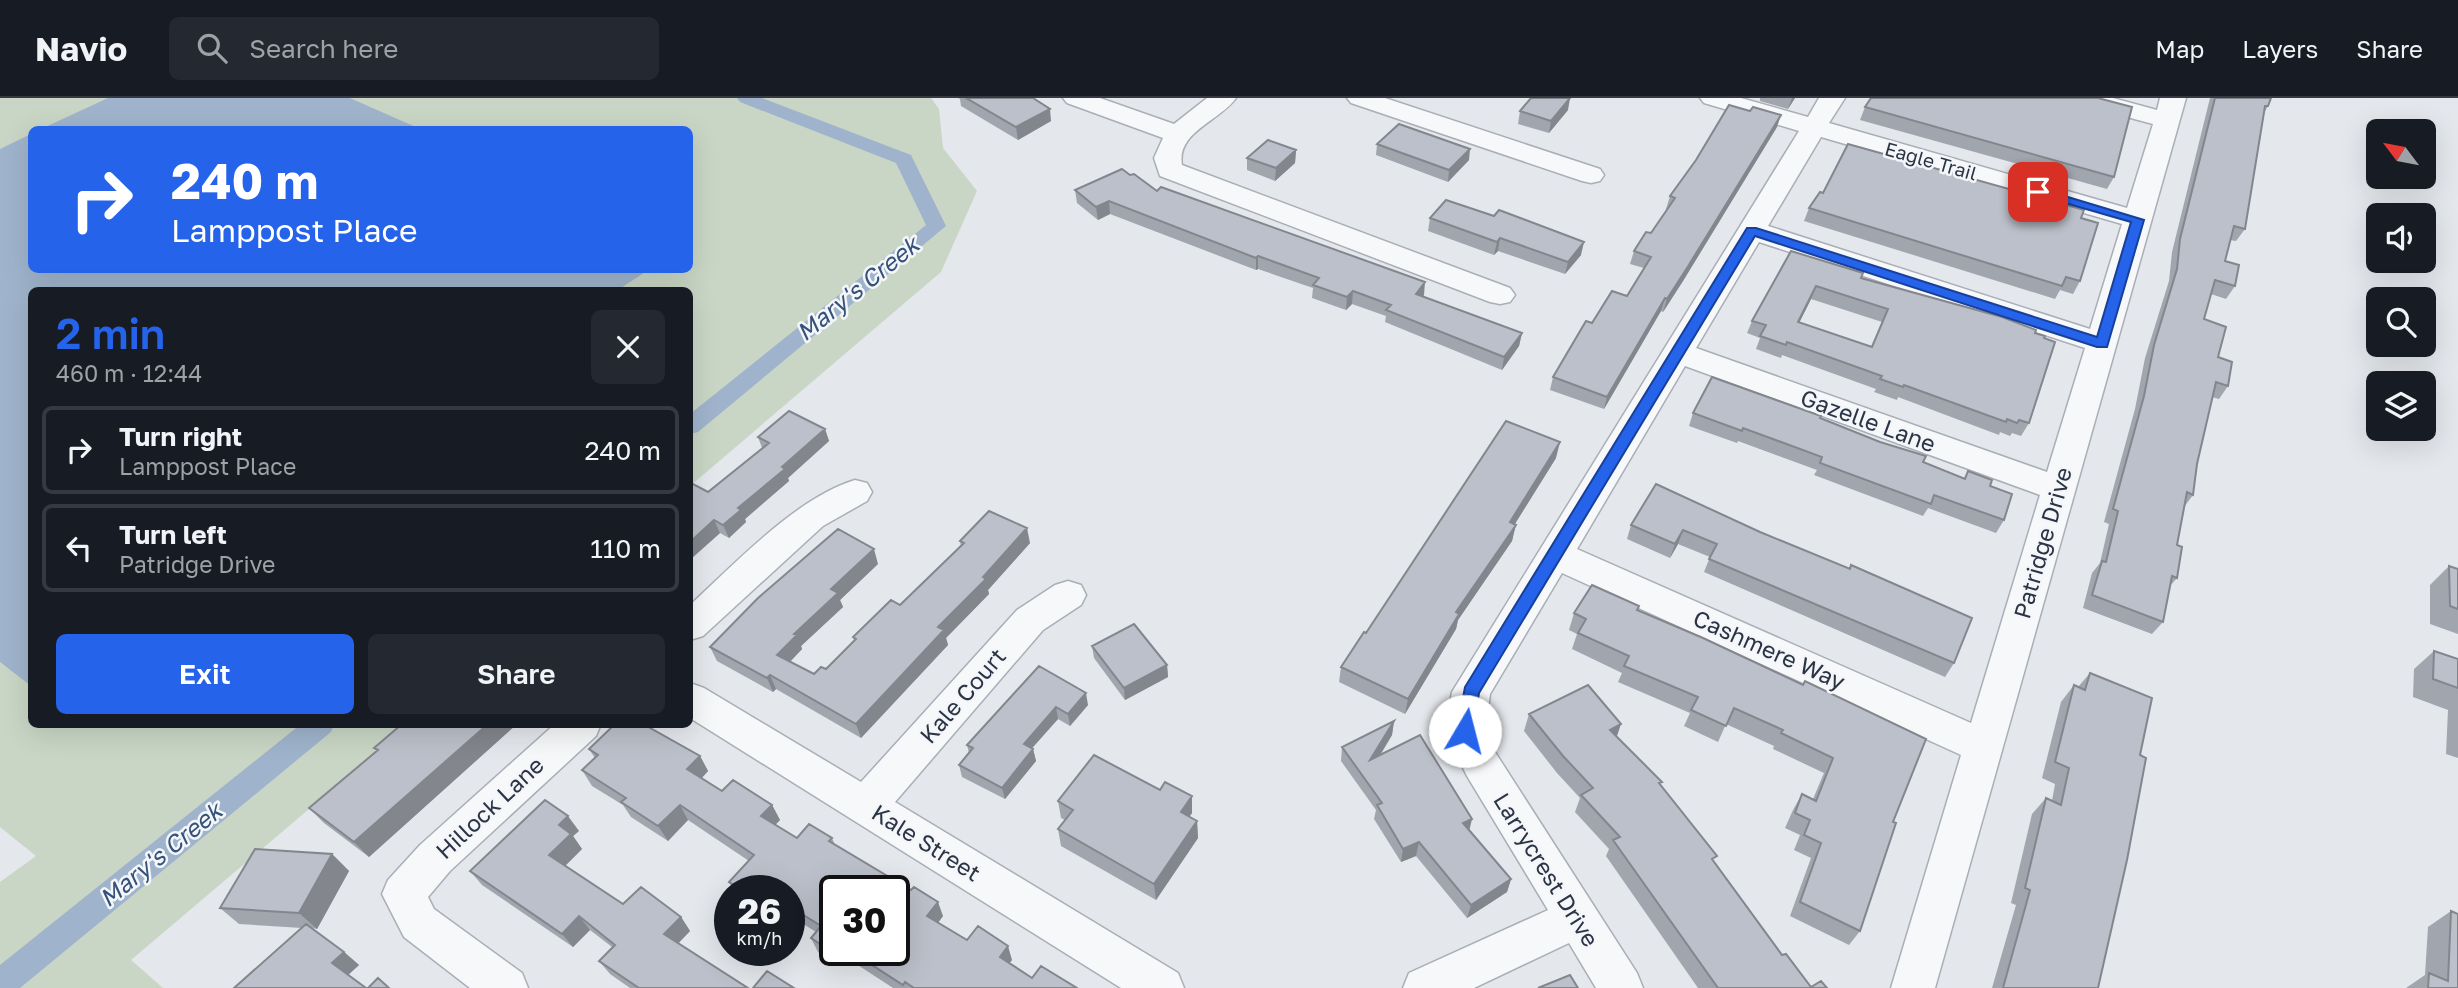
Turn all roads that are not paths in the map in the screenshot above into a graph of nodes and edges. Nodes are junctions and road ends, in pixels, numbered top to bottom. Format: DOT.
graph roads {
  1 [pos="1223,98"];
  2 [pos="1360,98"];
  3 [pos="1832,98"];
  4 [pos="2084,98"];
  5 [pos="1078,99"];
  6 [pos="1719,100"];
  7 [pos="2170,109"];
  8 [pos="1814,128"];
  9 [pos="1177,134"];
  10 [pos="1591,175"];
  11 [pos="2138,220"];
  12 [pos="1751,230"];
  13 [pos="1500,295"];
  14 [pos="2102,343"];
  15 [pos="1677,352"];
  16 [pos="2059,489"];
  17 [pos="855,492"];
  18 [pos="1555,554"];
  19 [pos="1068,595"];
  20 [pos="693,623"];
  21 [pos="693,701"];
  22 [pos="578,728"];
  23 [pos="1983,747"];
  24 [pos="866,806"];
  25 [pos="1576,919"];
  26 [pos="506,988"];
  27 [pos="1162,988"];
  28 [pos="1425,988"];
  29 [pos="1621,988"];
  30 [pos="1913,988"];
  1 -- 9 [label="street"];
  2 -- 10 [label="street"];
  3 -- 8 [label="street, Larrycrest Drive"];
  4 -- 7 [label="street"];
  5 -- 9 [label="street"];
  6 -- 8 [label="street, Eagle Trail"];
  7 -- 11 [label="street, Patridge Drive"];
  8 -- 11 [label="street, Eagle Trail"];
  8 -- 12 [label="street, Larrycrest Drive"];
  9 -- 13 [label="street"];
  11 -- 14 [label="street, Patridge Drive"];
  12 -- 14 [label="street"];
  12 -- 15 [label="street, Larrycrest Drive"];
  14 -- 16 [label="street, Patridge Drive"];
  15 -- 16 [label="street, Gazelle Lane"];
  15 -- 18 [label="street, Larrycrest Drive"];
  16 -- 23 [label="street, Patridge Drive"];
  17 -- 20 [label="street"];
  18 -- 23 [label="street, Cashmere Way"];
  18 -- 25 [label="street, Larrycrest Drive"];
  19 -- 24 [label="street, Kale Court"];
  21 -- 24 [label="street, Kale Street"];
  22 -- 26 [label="street, Hillock Lane"];
  23 -- 30 [label="street, Patridge Drive"];
  24 -- 27 [label="street, Kale Street"];
  25 -- 28 [label="street"];
  25 -- 29 [label="street, Larrycrest Drive"];
}
